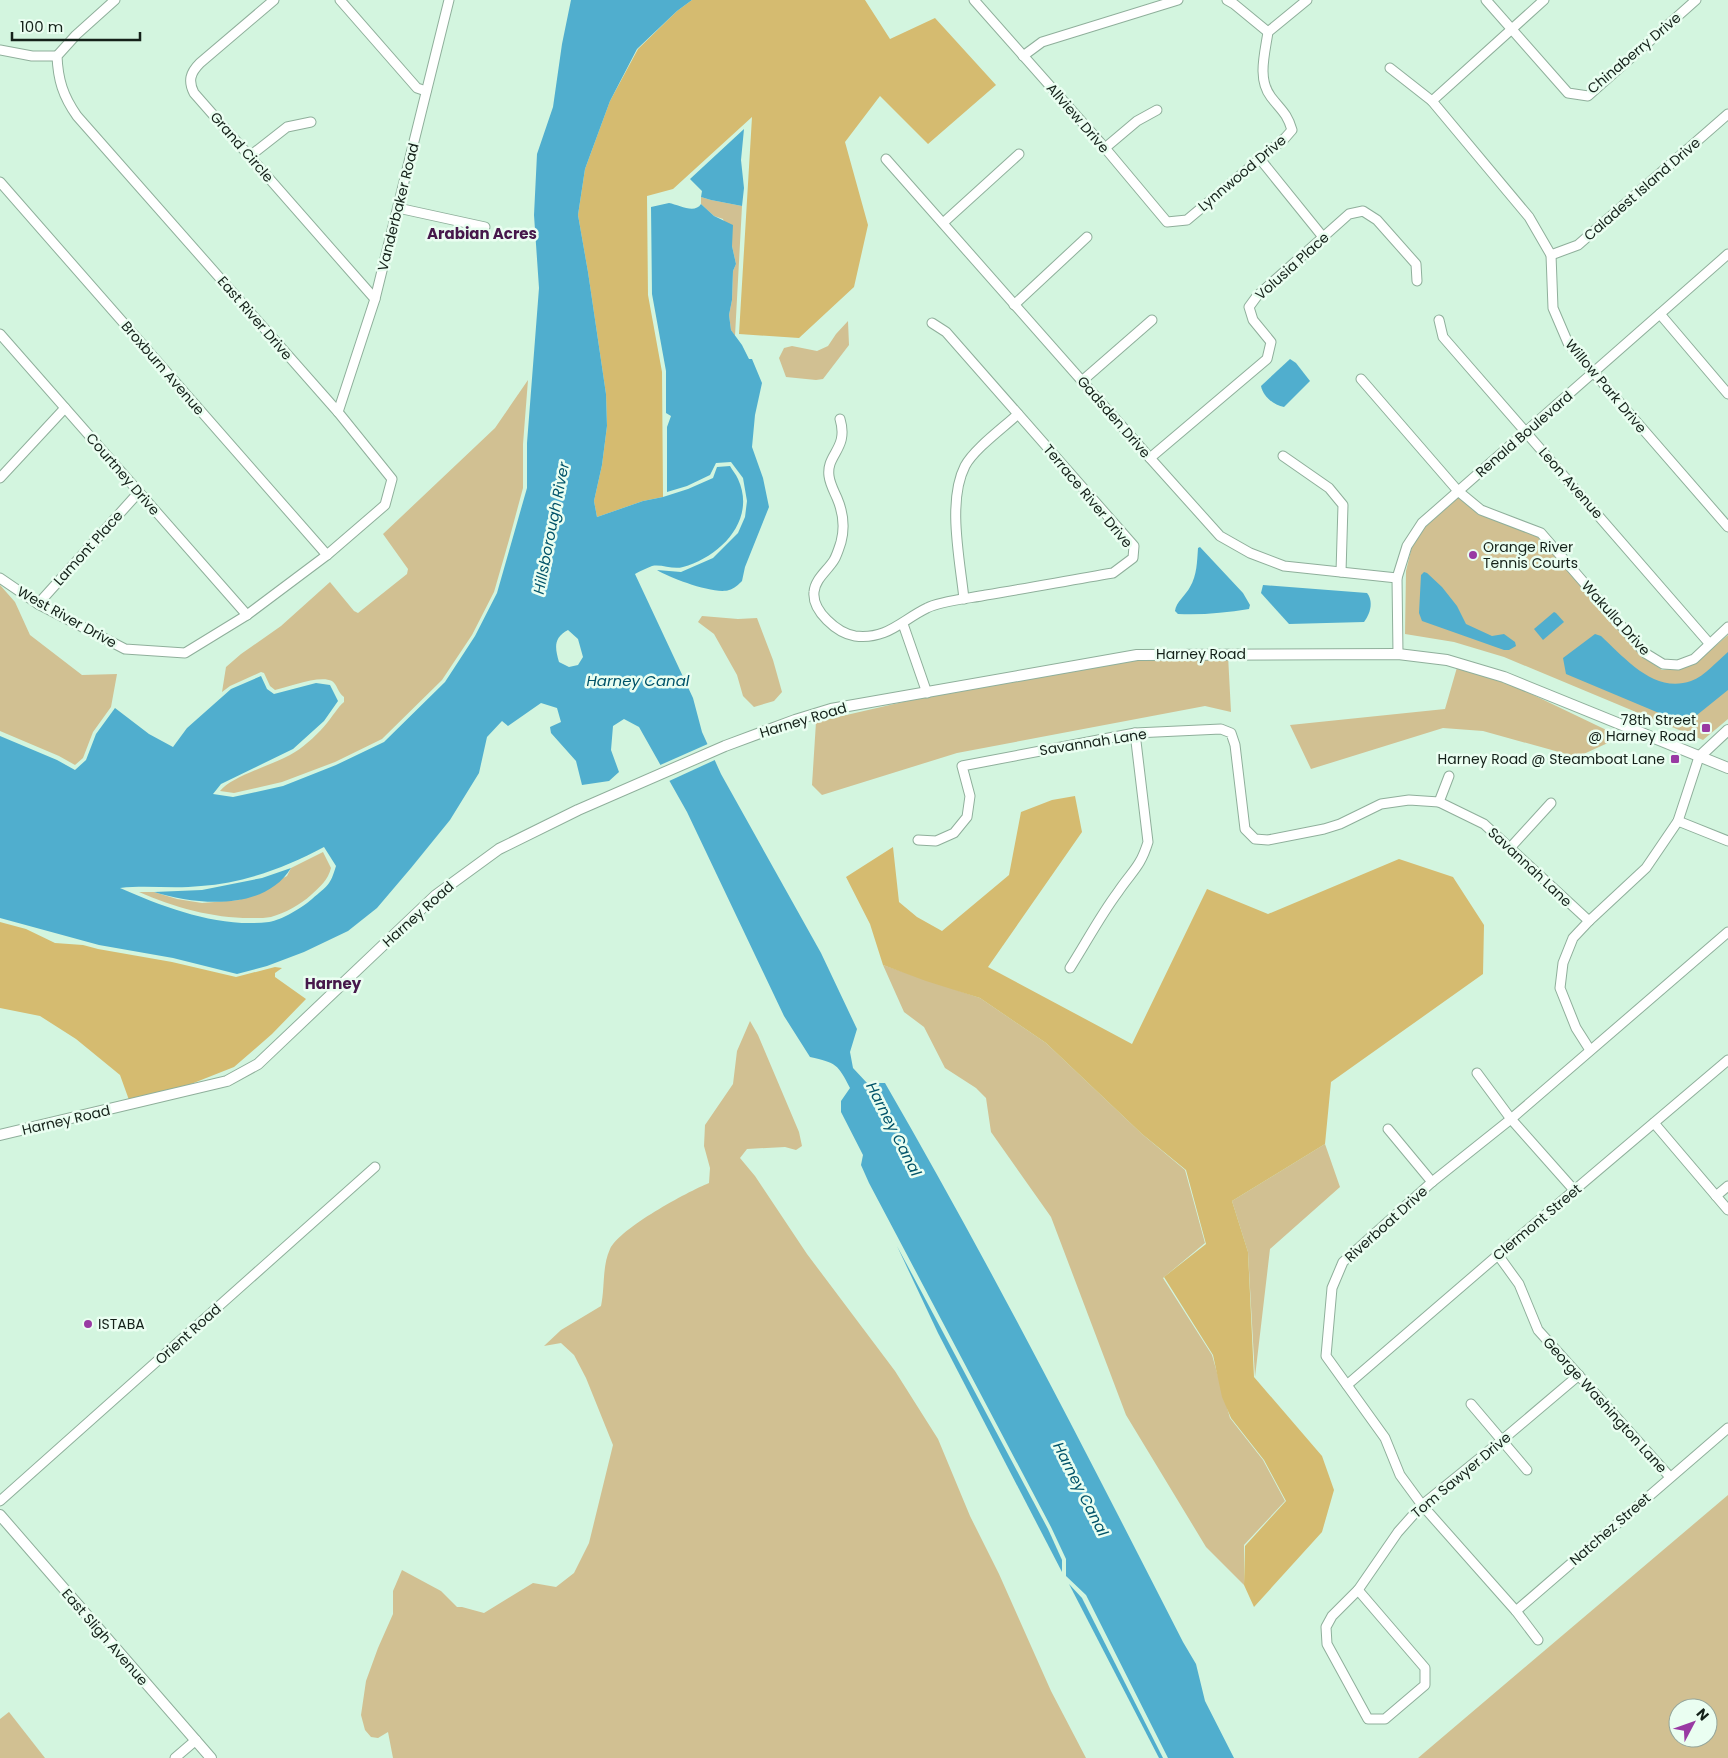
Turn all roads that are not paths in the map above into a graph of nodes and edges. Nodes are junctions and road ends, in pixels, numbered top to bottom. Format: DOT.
graph roads {
  1 [pos="115,0"];
  2 [pos="274,0"];
  3 [pos="340,0"];
  4 [pos="449,0"];
  5 [pos="974,0"];
  6 [pos="1178,0"];
  7 [pos="1227,0"];
  8 [pos="1307,0"];
  9 [pos="1486,0"];
  10 [pos="1544,0"];
  11 [pos="1696,0"];
  12 [pos="1511,28"];
  13 [pos="1268,32"];
  14 [pos="0,50"];
  15 [pos="57,56"];
  16 [pos="1023,56"];
  17 [pos="1390,68"];
  18 [pos="426,91"];
  19 [pos="1432,101"];
  20 [pos="1157,110"];
  21 [pos="1728,114"];
  22 [pos="311,122"];
  23 [pos="1105,148"];
  24 [pos="1019,154"];
  25 [pos="250,156"];
  26 [pos="886,159"];
  27 [pos="1260,159"];
  28 [pos="0,182"];
  29 [pos="398,208"];
  30 [pos="1187,220"];
  31 [pos="942,223"];
  32 [pos="485,227"];
  33 [pos="1087,237"];
  34 [pos="1323,237"];
  35 [pos="1550,254"];
  36 [pos="1727,258"];
  37 [pos="1417,280"];
  38 [pos="375,299"];
  39 [pos="1014,305"];
  40 [pos="1660,314"];
  41 [pos="1152,320"];
  42 [pos="1439,320"];
  43 [pos="932,323"];
  44 [pos="0,334"];
  45 [pos="1593,373"];
  46 [pos="1361,379"];
  47 [pos="1082,381"];
  48 [pos="1728,394"];
  49 [pos="65,408"];
  50 [pos="338,412"];
  51 [pos="1018,414"];
  52 [pos="840,419"];
  53 [pos="1526,431"];
  54 [pos="1283,456"];
  55 [pos="1150,458"];
  56 [pos="0,478"];
  57 [pos="1458,491"];
  58 [pos="139,492"];
  59 [pos="1728,527"];
  60 [pos="327,555"];
  61 [pos="1341,572"];
  62 [pos="0,578"];
  63 [pos="1397,578"];
  64 [pos="964,599"];
  65 [pos="38,604"];
  66 [pos="246,615"];
  67 [pos="903,624"];
  68 [pos="1728,627"];
  69 [pos="1709,643"];
  70 [pos="1398,654"];
  71 [pos="927,693"];
  72 [pos="1728,730"];
  73 [pos="1135,733"];
  74 [pos="1699,757"];
  75 [pos="1728,768"];
  76 [pos="1449,776"];
  77 [pos="1440,802"];
  78 [pos="1551,802"];
  79 [pos="1678,821"];
  80 [pos="918,840"];
  81 [pos="1728,841"];
  82 [pos="1510,848"];
  83 [pos="1588,920"];
  84 [pos="1728,932"];
  85 [pos="1070,968"];
  86 [pos="1590,1050"];
  87 [pos="1728,1060"];
  88 [pos="1477,1073"];
  89 [pos="1511,1119"];
  90 [pos="1654,1123"];
  91 [pos="1388,1129"];
  92 [pos="0,1135"];
  93 [pos="375,1167"];
  94 [pos="1432,1182"];
  95 [pos="1728,1186"];
  96 [pos="1574,1190"];
  97 [pos="1716,1196"];
  98 [pos="1728,1210"];
  99 [pos="1498,1255"];
  100 [pos="1579,1375"];
  101 [pos="1347,1385"];
  102 [pos="1471,1404"];
  103 [pos="1728,1428"];
  104 [pos="1501,1441"];
  105 [pos="1526,1470"];
  106 [pos="1670,1477"];
  107 [pos="0,1501"];
  108 [pos="1422,1505"];
  109 [pos="0,1515"];
  110 [pos="1358,1590"];
  111 [pos="1516,1612"];
  112 [pos="1538,1640"];
  113 [pos="196,1740"];
  114 [pos="175,1758"];
  115 [pos="211,1758"];
  1 -- 15 [label="street"];
  2 -- 25 [label="street, Grand Circle"];
  3 -- 18 [label="street"];
  4 -- 18 [label="street, Vanderbaker Road"];
  5 -- 16 [label="street, Allview Drive"];
  6 -- 16 [label="street"];
  7 -- 13 [label="street"];
  8 -- 13 [label="street"];
  9 -- 12 [label="street"];
  10 -- 12 [label="street"];
  11 -- 12 [label="street, Chinaberry Drive"];
  12 -- 19 [label="street"];
  13 -- 27 [label="street, Lynnwood Drive"];
  14 -- 15 [label="street"];
  15 -- 50 [label="street, East River Drive"];
  16 -- 23 [label="street, Allview Drive"];
  17 -- 19 [label="street, Willow Park Drive"];
  18 -- 29 [label="street, Vanderbaker Road"];
  19 -- 35 [label="street, Willow Park Drive"];
  20 -- 23 [label="street"];
  21 -- 35 [label="street, Caladest Island Drive"];
  22 -- 25 [label="street"];
  23 -- 30 [label="street, Allview Drive"];
  24 -- 31 [label="street"];
  25 -- 38 [label="street, Grand Circle"];
  26 -- 31 [label="street, Gadsden Drive"];
  27 -- 30 [label="street, Lynnwood Drive"];
  27 -- 34 [label="street"];
  28 -- 60 [label="street, Broxburn Avenue"];
  29 -- 32 [label="street"];
  29 -- 38 [label="street, Vanderbaker Road"];
  31 -- 39 [label="street, Gadsden Drive"];
  33 -- 39 [label="street"];
  34 -- 37 [label="street, Volusia Place"];
  34 -- 55 [label="street, Volusia Place"];
  35 -- 45 [label="street, Willow Park Drive"];
  36 -- 40 [label="street, Renald Boulevard"];
  38 -- 50 [label="street, Vanderbaker Road"];
  39 -- 47 [label="street, Gadsden Drive"];
  40 -- 45 [label="street, Renald Boulevard"];
  40 -- 48 [label="street"];
  41 -- 47 [label="street"];
  42 -- 53 [label="street, Leon Avenue"];
  43 -- 51 [label="street, Terrace River Drive"];
  44 -- 49 [label="street, Courtney Drive"];
  45 -- 53 [label="street, Renald Boulevard"];
  45 -- 59 [label="street, Willow Park Drive"];
  46 -- 57 [label="street, Wakulla Drive"];
  47 -- 55 [label="street, Gadsden Drive"];
  49 -- 56 [label="street"];
  49 -- 58 [label="street, Courtney Drive"];
  50 -- 60 [label="street, East River Drive"];
  51 -- 64 [label="street"];
  51 -- 64 [label="street, Terrace River Drive"];
  52 -- 67 [label="street, Terrace River Drive"];
  53 -- 57 [label="street, Renald Boulevard"];
  53 -- 69 [label="street, Leon Avenue"];
  54 -- 61 [label="street"];
  55 -- 61 [label="street, Gadsden Drive"];
  57 -- 63 [label="street, Renald Boulevard"];
  57 -- 69 [label="street, Wakulla Drive"];
  58 -- 65 [label="street, Lamont Place"];
  58 -- 66 [label="street, Courtney Drive"];
  60 -- 66 [label="street, East River Drive"];
  61 -- 63 [label="street, Gadsden Drive"];
  62 -- 65 [label="street, West River Drive"];
  63 -- 70 [label="street, Renald Boulevard"];
  64 -- 67 [label="street, Terrace River Drive"];
  65 -- 66 [label="street, West River Drive"];
  67 -- 71 [label="street"];
  68 -- 69 [label="street, Wakulla Drive"];
  70 -- 71 [label="street, Harney Road"];
  70 -- 74 [label="street, Harney Road"];
  71 -- 92 [label="street, Harney Road"];
  72 -- 74 [label="street"];
  73 -- 77 [label="street, Savannah Lane"];
  73 -- 80 [label="street, Savannah Lane"];
  73 -- 85 [label="street"];
  74 -- 75 [label="street, Harney Road"];
  74 -- 79 [label="street"];
  76 -- 77 [label="street"];
  77 -- 82 [label="street, Savannah Lane"];
  78 -- 82 [label="street"];
  79 -- 81 [label="street"];
  79 -- 83 [label="street"];
  82 -- 83 [label="street, Savannah Lane"];
  83 -- 86 [label="street"];
  84 -- 86 [label="street, Riverboat Drive"];
  86 -- 89 [label="street, Riverboat Drive"];
  87 -- 90 [label="street, Clermont Street"];
  88 -- 89 [label="street"];
  89 -- 94 [label="street, Riverboat Drive"];
  89 -- 96 [label="street"];
  90 -- 96 [label="street, Clermont Street"];
  90 -- 97 [label="street"];
  91 -- 94 [label="street"];
  93 -- 107 [label="street, Orient Road"];
  94 -- 101 [label="street, Riverboat Drive"];
  95 -- 97 [label="street"];
  96 -- 99 [label="street, Clermont Street"];
  97 -- 98 [label="street"];
  99 -- 100 [label="street, George Washington Lane"];
  99 -- 101 [label="street, Clermont Street"];
  100 -- 104 [label="street, Tom Sawyer Drive"];
  100 -- 106 [label="street, George Washington Lane"];
  101 -- 108 [label="street, Riverboat Drive"];
  102 -- 104 [label="street"];
  103 -- 106 [label="street, Natchez Street"];
  104 -- 105 [label="street"];
  104 -- 108 [label="street, Tom Sawyer Drive"];
  106 -- 111 [label="street, Natchez Street"];
  108 -- 110 [label="street, Tom Sawyer Drive"];
  108 -- 111 [label="street, Riverboat Drive"];
  109 -- 113 [label="street, East Sligh Avenue"];
  110 -- 110 [label="street, Tom Sawyer Drive"];
  111 -- 112 [label="street, Riverboat Drive"];
  113 -- 114 [label="street"];
  113 -- 115 [label="street, East Sligh Avenue"];
}
